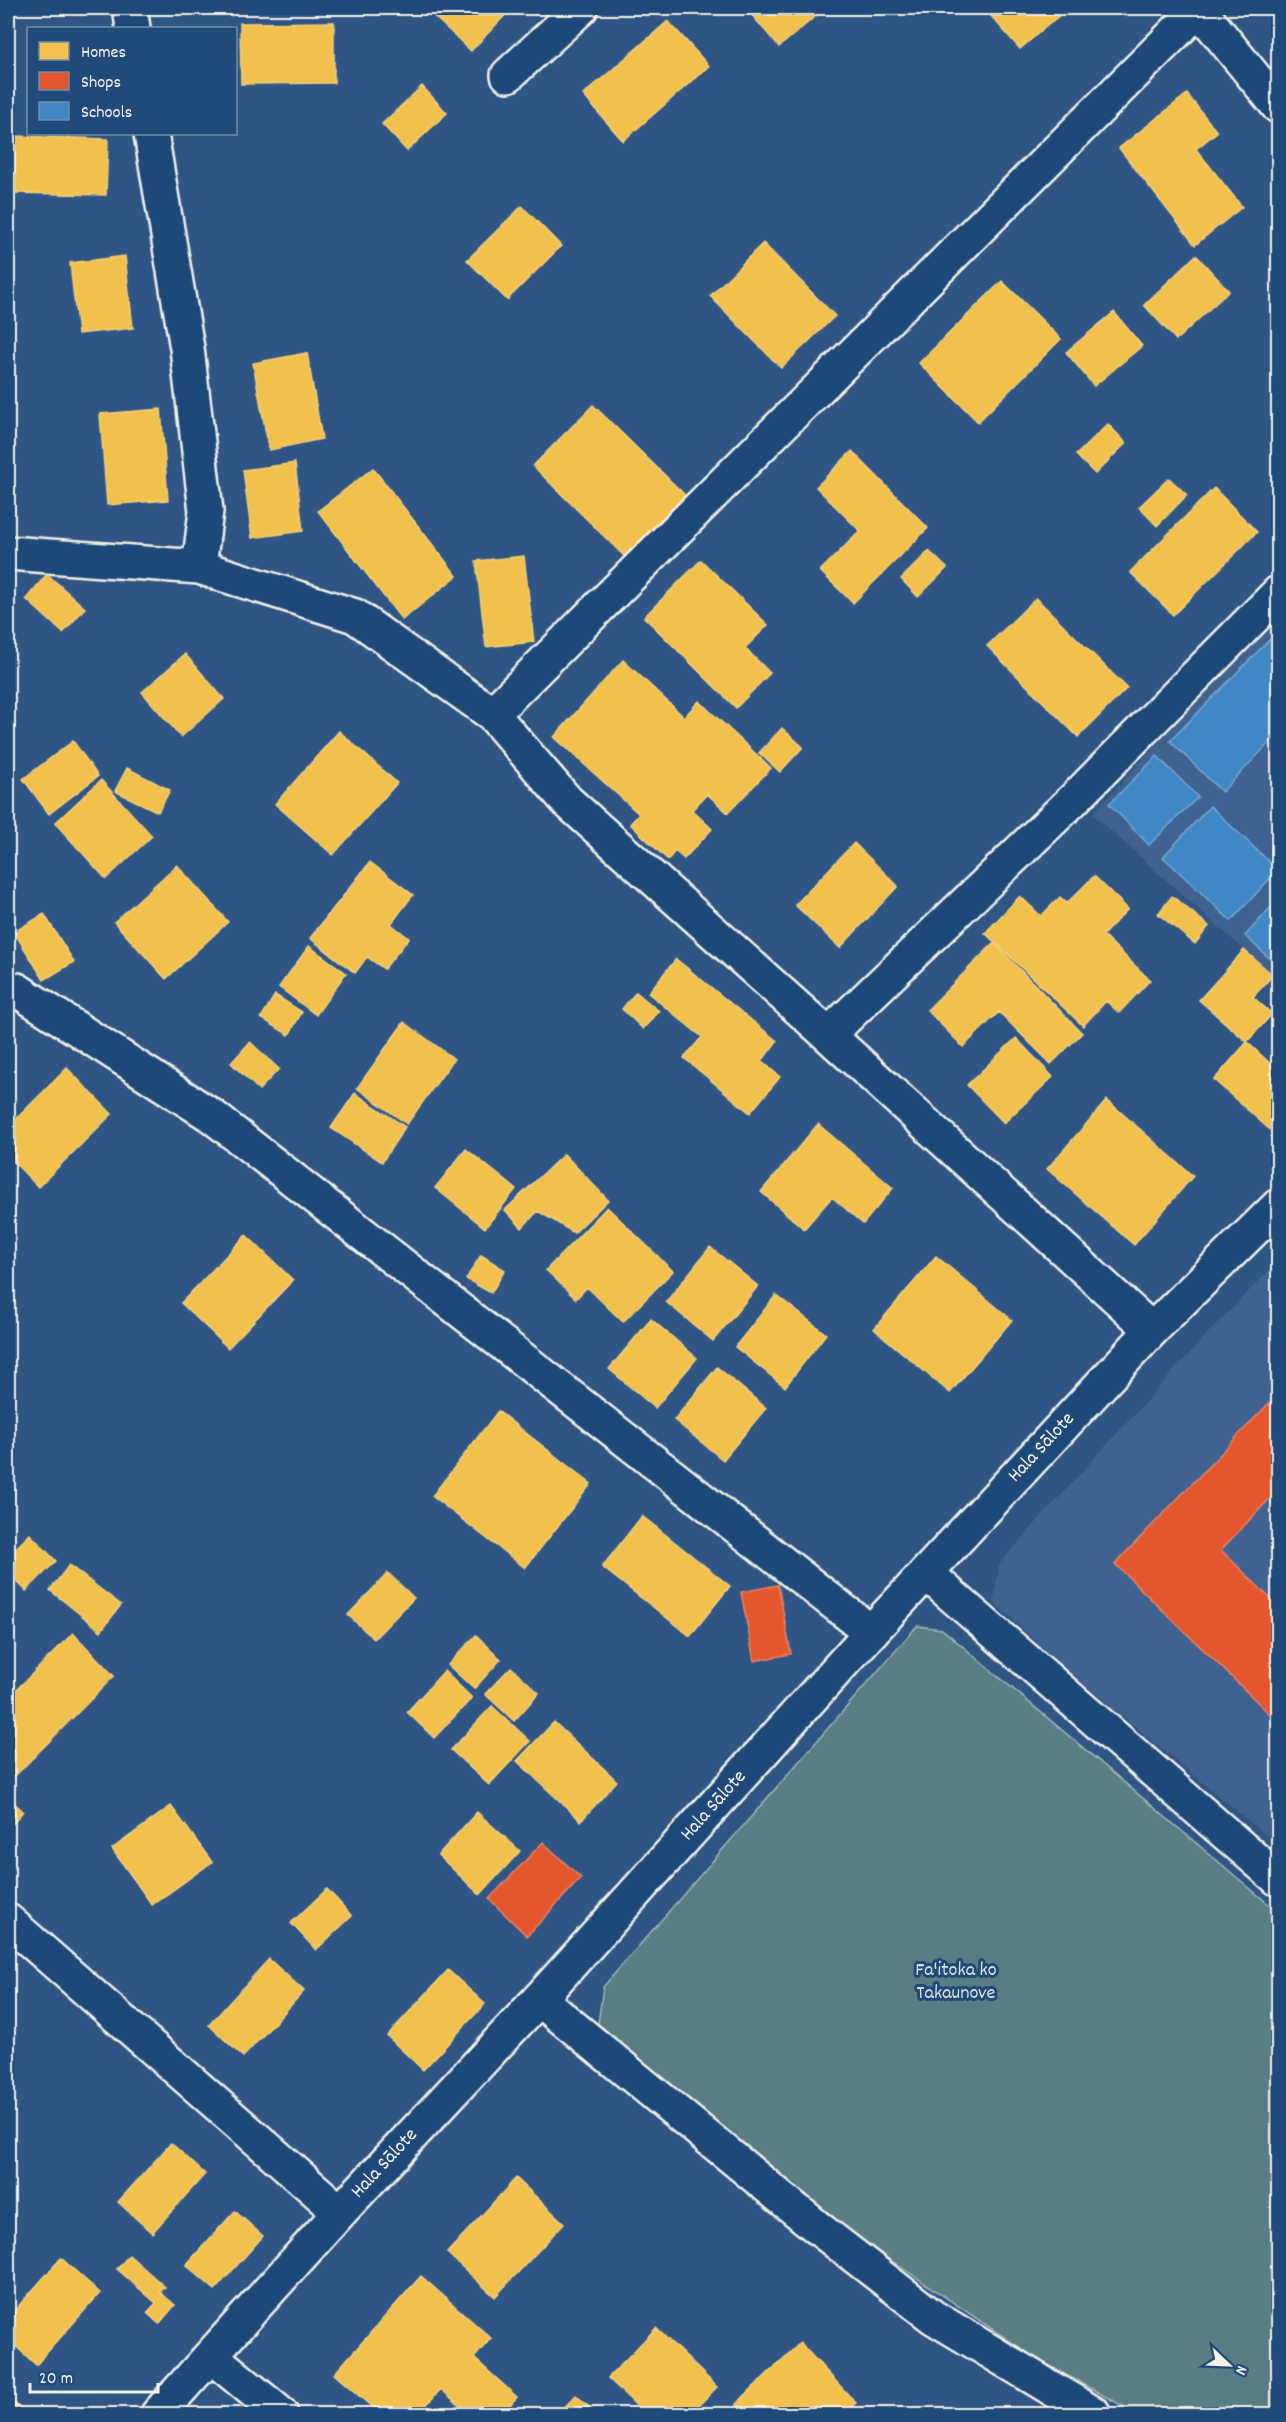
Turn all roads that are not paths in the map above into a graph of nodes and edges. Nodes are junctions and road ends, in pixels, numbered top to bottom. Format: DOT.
graph roads {
  1 [pos="130,8"];
  2 [pos="581,8"];
  3 [pos="1199,8"];
  4 [pos="133,27"];
  5 [pos="508,75"];
  6 [pos="1278,106"];
  7 [pos="151,135"];
  8 [pos="8,553"];
  9 [pos="199,567"];
  10 [pos="1278,593"];
  11 [pos="492,714"];
  12 [pos="17,990"];
  13 [pos="828,1035"];
  14 [pos="1278,1206"];
  15 [pos="1152,1330"];
  16 [pos="926,1573"];
  17 [pos="871,1632"];
  18 [pos="1278,1879"];
  19 [pos="8,1921"];
  20 [pos="539,1999"];
  21 [pos="340,2212"];
  22 [pos="211,2356"];
  23 [pos="158,2415"];
  24 [pos="281,2415"];
  25 [pos="1094,2415"];
  1 -- 4 [label="street"];
  2 -- 5 [label="street"];
  3 -- 6 [label="street"];
  3 -- 11 [label="street"];
  7 -- 9 [label="street"];
  8 -- 9 [label="street"];
  9 -- 11 [label="street"];
  10 -- 13 [label="street"];
  11 -- 13 [label="street"];
  12 -- 17 [label="street"];
  13 -- 15 [label="street"];
  14 -- 15 [label="street, Hala Sālote"];
  15 -- 16 [label="street, Hala Sālote"];
  16 -- 17 [label="street, Hala Sālote"];
  16 -- 18 [label="street"];
  17 -- 20 [label="street, Hala Sālote"];
  19 -- 21 [label="street"];
  20 -- 21 [label="street, Hala Sālote"];
  20 -- 25 [label="street"];
  21 -- 22 [label="street, Hala Sālote"];
  22 -- 23 [label="street, Hala Sālote"];
  22 -- 24 [label="street"];
}
